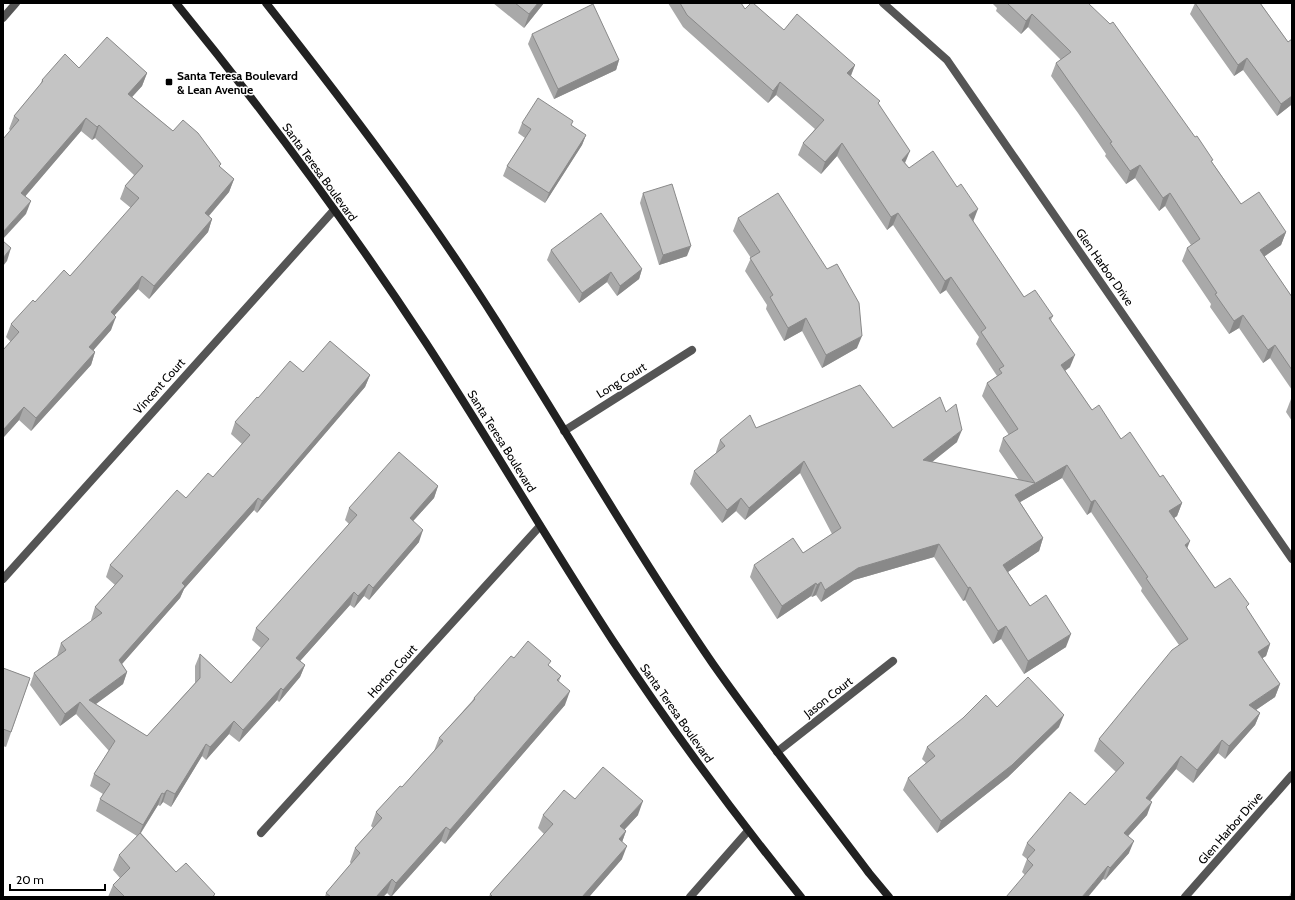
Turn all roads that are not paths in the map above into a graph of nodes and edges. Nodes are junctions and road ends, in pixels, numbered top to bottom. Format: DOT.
graph roads {
  1 [pos="16,3"];
  2 [pos="176,3"];
  3 [pos="266,3"];
  4 [pos="883,3"];
  5 [pos="3,18"];
  6 [pos="334,210"];
  7 [pos="692,350"];
  8 [pos="564,430"];
  9 [pos="540,526"];
  10 [pos="1292,559"];
  11 [pos="3,579"];
  12 [pos="893,661"];
  13 [pos="777,752"];
  14 [pos="1292,775"];
  15 [pos="748,832"];
  16 [pos="261,833"];
  17 [pos="690,897"];
  18 [pos="801,897"];
  19 [pos="889,897"];
  20 [pos="1185,897"];
  1 -- 5 [label="street"];
  2 -- 6 [label="main road, Santa Teresa Boulevard"];
  3 -- 8 [label="main road"];
  4 -- 10 [label="street, Glen Harbor Drive"];
  6 -- 9 [label="main road, Santa Teresa Boulevard"];
  6 -- 11 [label="street, Vincent Court"];
  7 -- 8 [label="street, Long Court"];
  8 -- 13 [label="main road"];
  9 -- 15 [label="main road, Santa Teresa Boulevard"];
  9 -- 16 [label="street, Horton Court"];
  12 -- 13 [label="street, Jason Court"];
  13 -- 19 [label="main road"];
  14 -- 20 [label="street, Glen Harbor Drive"];
  15 -- 17 [label="street"];
  15 -- 18 [label="main road, Santa Teresa Boulevard"];
}
